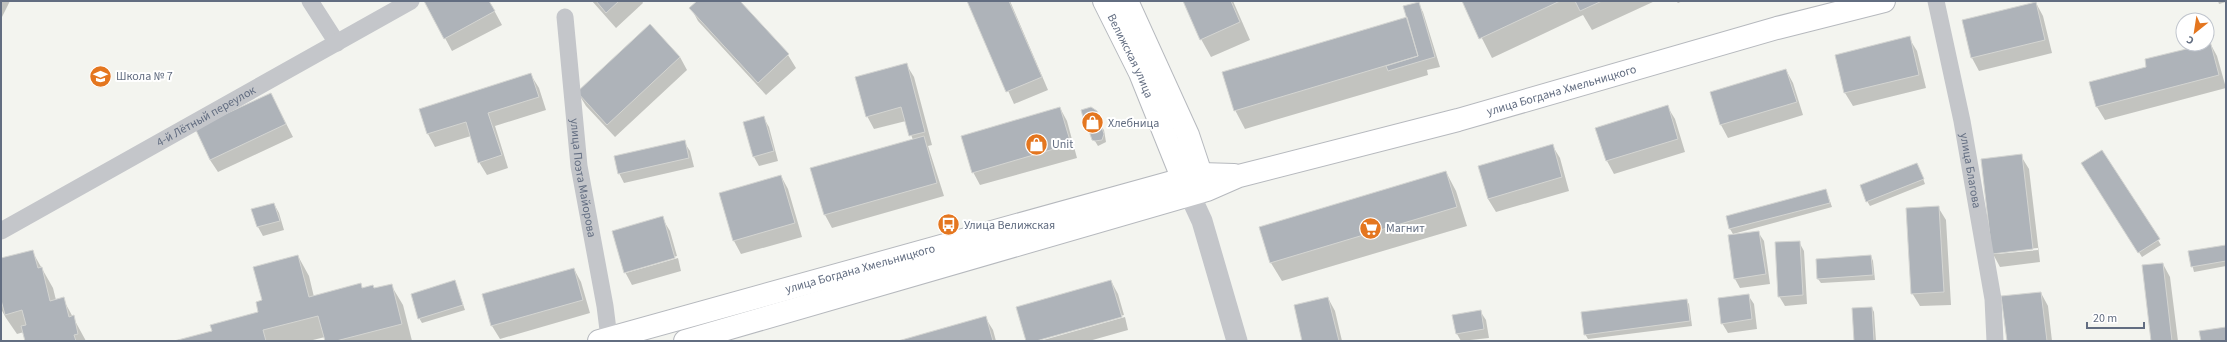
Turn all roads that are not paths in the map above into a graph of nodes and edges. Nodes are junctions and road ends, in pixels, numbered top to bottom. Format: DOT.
graph roads {
  1 [pos="310,1"];
  2 [pos="411,1"];
  3 [pos="1104,1"];
  4 [pos="1127,1"];
  5 [pos="1884,1"];
  6 [pos="1936,1"];
  7 [pos="565,17"];
  8 [pos="337,43"];
  9 [pos="1195,185"];
  10 [pos="1,231"];
  11 [pos="606,340"];
  12 [pos="685,341"];
  13 [pos="1237,341"];
  14 [pos="1995,341"];
  1 -- 8 [label="street"];
  2 -- 8 [label="street, 4-й Лётный переулок"];
  3 -- 9 [label="main road, Велижская улица"];
  4 -- 9 [label="main road, Велижская улица"];
  5 -- 9 [label="main road, улица Богдана Хмельницкого"];
  6 -- 14 [label="street, улица Благова"];
  7 -- 11 [label="street, улица Поэта Майорова"];
  8 -- 10 [label="street, 4-й Лётный переулок"];
  9 -- 11 [label="main road, улица Богдана Хмельницкого"];
  9 -- 12 [label="main road, улица Богдана Хмельницкого"];
  9 -- 13 [label="street, Велижская улица"];
}
